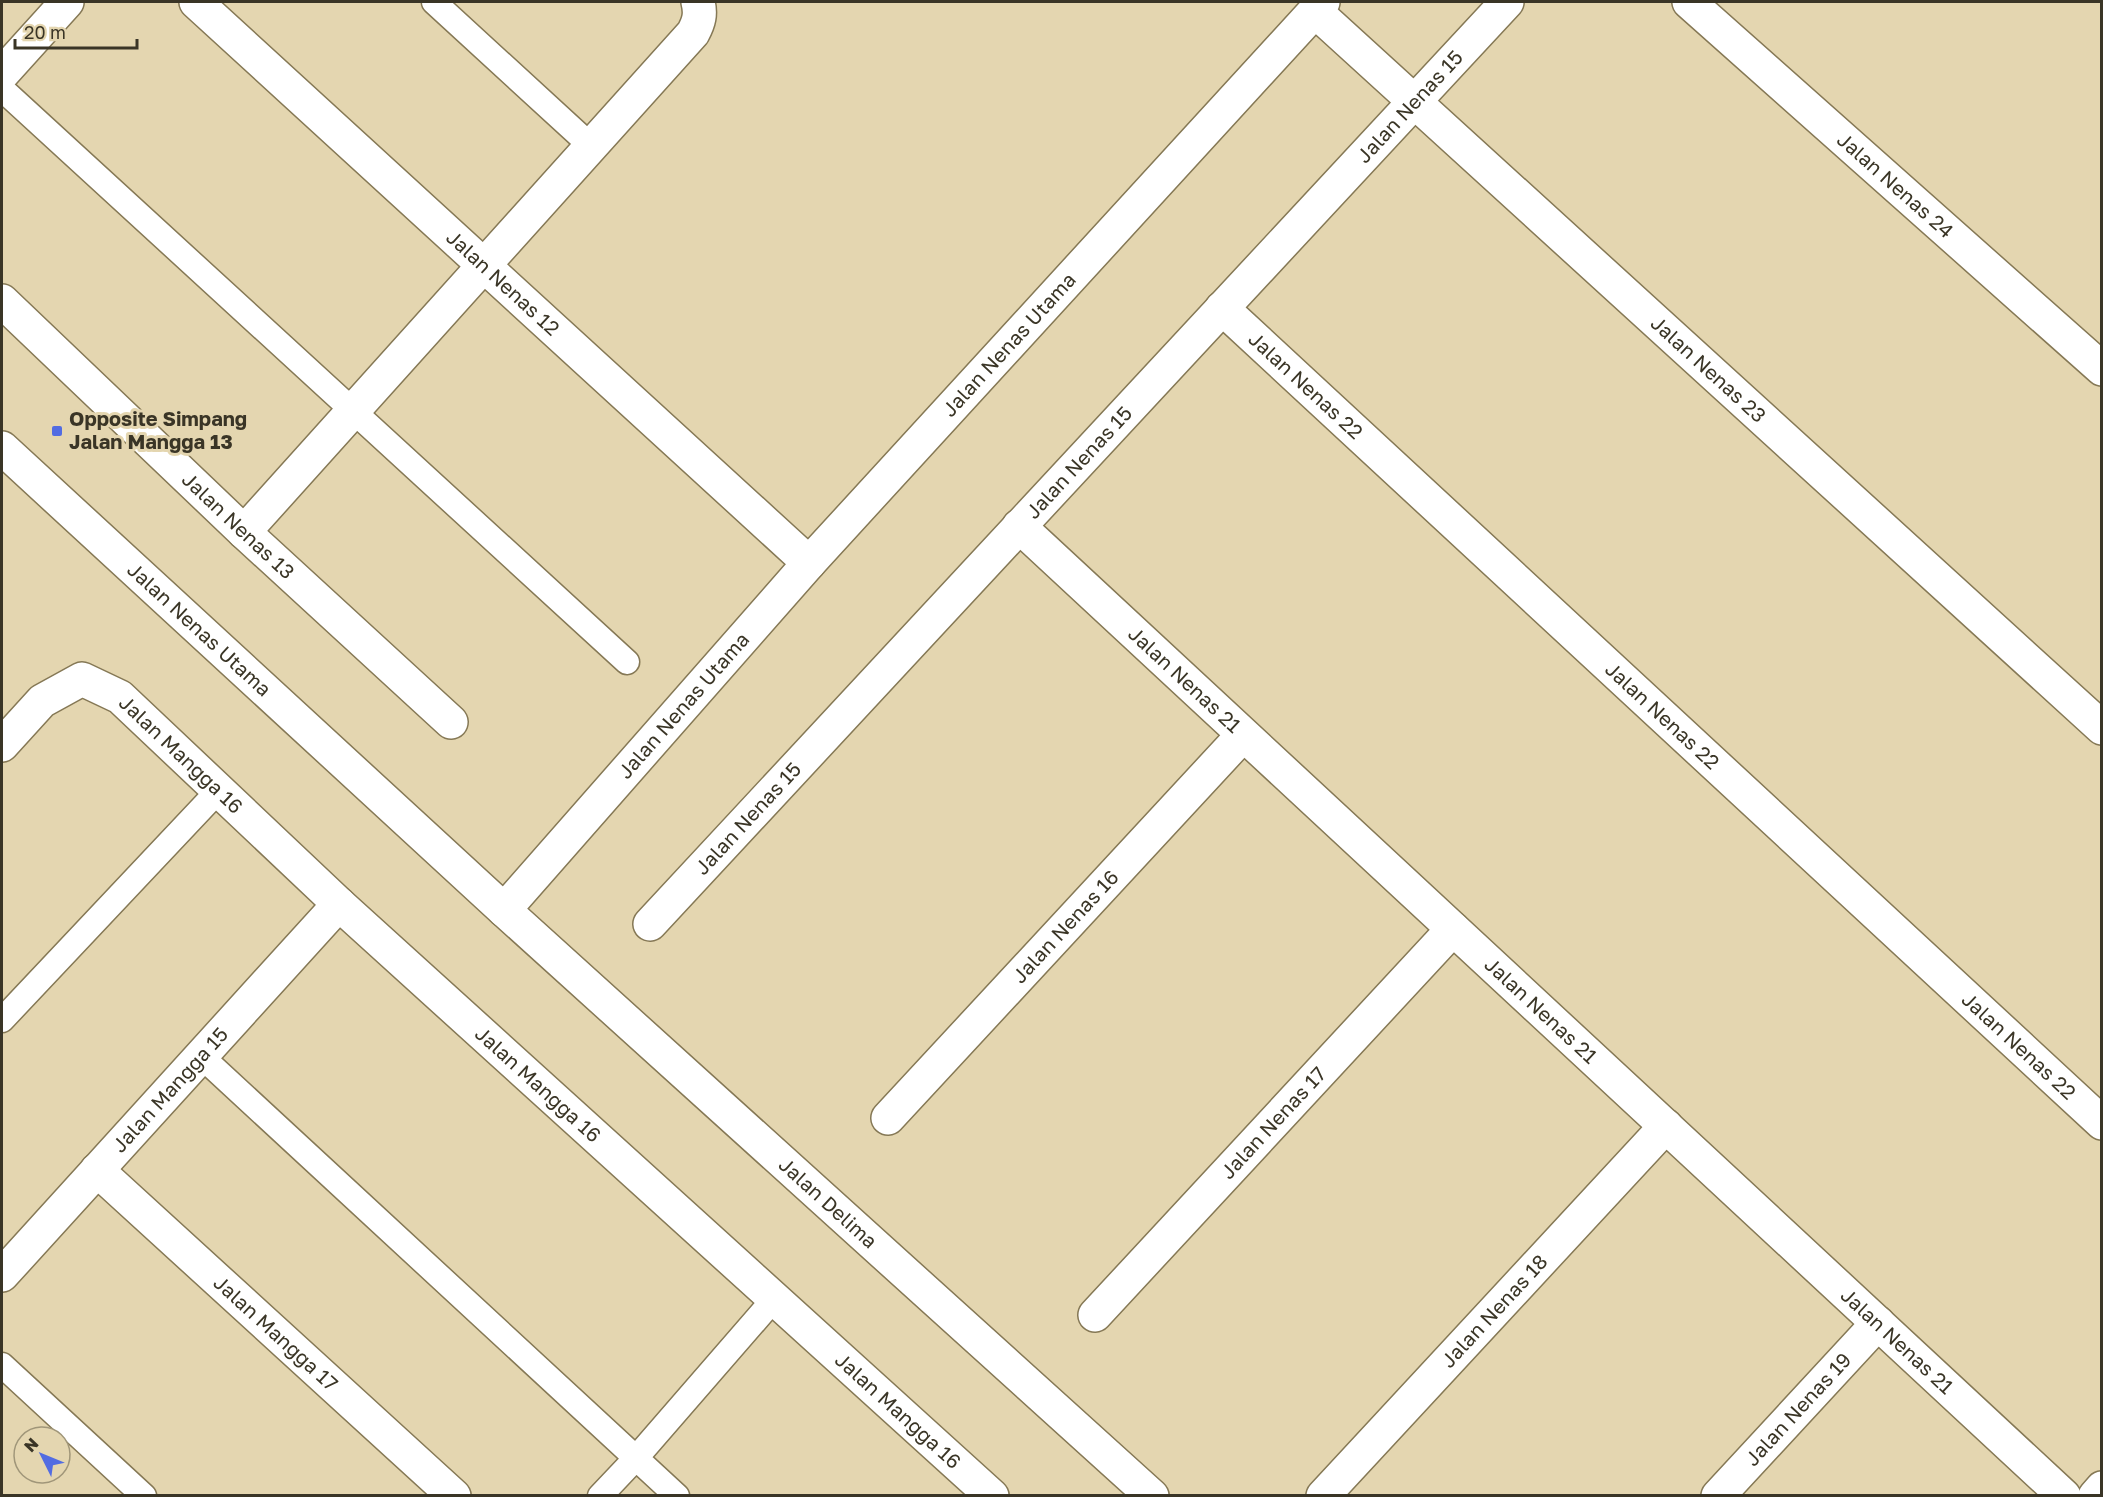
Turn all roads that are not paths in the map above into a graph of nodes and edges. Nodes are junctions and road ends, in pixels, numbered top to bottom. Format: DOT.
graph roads {
  1 [pos="68,2"];
  2 [pos="196,2"];
  3 [pos="434,2"];
  4 [pos="698,2"];
  5 [pos="1507,2"];
  6 [pos="1689,2"];
  7 [pos="1319,6"];
  8 [pos="2,74"];
  9 [pos="2,88"];
  10 [pos="1413,101"];
  11 [pos="591,146"];
  12 [pos="484,266"];
  13 [pos="2,301"];
  14 [pos="1222,308"];
  15 [pos="2102,369"];
  16 [pos="353,411"];
  17 [pos="2,448"];
  18 [pos="1019,526"];
  19 [pos="244,532"];
  20 [pos="809,563"];
  21 [pos="627,662"];
  22 [pos="451,722"];
  23 [pos="2102,728"];
  24 [pos="1244,735"];
  25 [pos="2,745"];
  26 [pos="218,791"];
  27 [pos="339,904"];
  28 [pos="504,910"];
  29 [pos="650,924"];
  30 [pos="1453,929"];
  31 [pos="2,1020"];
  32 [pos="201,1056"];
  33 [pos="888,1118"];
  34 [pos="2102,1124"];
  35 [pos="1666,1126"];
  36 [pos="97,1170"];
  37 [pos="2,1275"];
  38 [pos="774,1299"];
  39 [pos="1095,1315"];
  40 [pos="1878,1323"];
  41 [pos="2,1365"];
  42 [pos="636,1458"];
  43 [pos="2102,1488"];
  44 [pos="144,1496"];
  45 [pos="454,1496"];
  46 [pos="600,1496"];
  47 [pos="677,1496"];
  48 [pos="992,1496"];
  49 [pos="1152,1496"];
  50 [pos="1323,1496"];
  51 [pos="1718,1496"];
  52 [pos="2064,1496"];
  53 [pos="2095,1496"];
  1 -- 8 [label="street"];
  2 -- 12 [label="street, Jalan Nenas 12"];
  3 -- 11 [label="lane"];
  4 -- 11 [label="street"];
  5 -- 10 [label="street, Jalan Nenas 15"];
  6 -- 15 [label="street, Jalan Nenas 24"];
  7 -- 10 [label="street, Jalan Nenas 23"];
  7 -- 20 [label="street, Jalan Nenas Utama"];
  9 -- 16 [label="lane"];
  10 -- 14 [label="street, Jalan Nenas 15"];
  10 -- 23 [label="street, Jalan Nenas 23"];
  11 -- 12 [label="street"];
  12 -- 16 [label="street"];
  12 -- 20 [label="street, Jalan Nenas 12"];
  13 -- 19 [label="street, Jalan Nenas 13"];
  14 -- 18 [label="street, Jalan Nenas 15"];
  14 -- 34 [label="street, Jalan Nenas 22"];
  16 -- 19 [label="street"];
  16 -- 21 [label="lane"];
  17 -- 28 [label="street, Jalan Nenas Utama"];
  18 -- 24 [label="street, Jalan Nenas 21"];
  18 -- 29 [label="street, Jalan Nenas 15"];
  19 -- 22 [label="street, Jalan Nenas 13"];
  20 -- 28 [label="street, Jalan Nenas Utama"];
  24 -- 30 [label="street, Jalan Nenas 21"];
  24 -- 33 [label="street, Jalan Nenas 16"];
  25 -- 26 [label="street, Jalan Mangga 16"];
  26 -- 27 [label="street, Jalan Mangga 16"];
  26 -- 31 [label="lane"];
  27 -- 32 [label="street, Jalan Mangga 15"];
  27 -- 38 [label="street, Jalan Mangga 16"];
  28 -- 49 [label="street, Jalan Delima"];
  30 -- 35 [label="street, Jalan Nenas 21"];
  30 -- 39 [label="street, Jalan Nenas 17"];
  32 -- 36 [label="street, Jalan Mangga 15"];
  32 -- 42 [label="lane"];
  35 -- 40 [label="street, Jalan Nenas 21"];
  35 -- 50 [label="street, Jalan Nenas 18"];
  36 -- 37 [label="street, Jalan Mangga 15"];
  36 -- 45 [label="street, Jalan Mangga 17"];
  38 -- 42 [label="lane"];
  38 -- 48 [label="street, Jalan Mangga 16"];
  40 -- 51 [label="street, Jalan Nenas 19"];
  40 -- 52 [label="street, Jalan Nenas 21"];
  41 -- 44 [label="lane"];
  42 -- 46 [label="lane"];
  42 -- 47 [label="lane"];
  43 -- 53 [label="street"];
}
